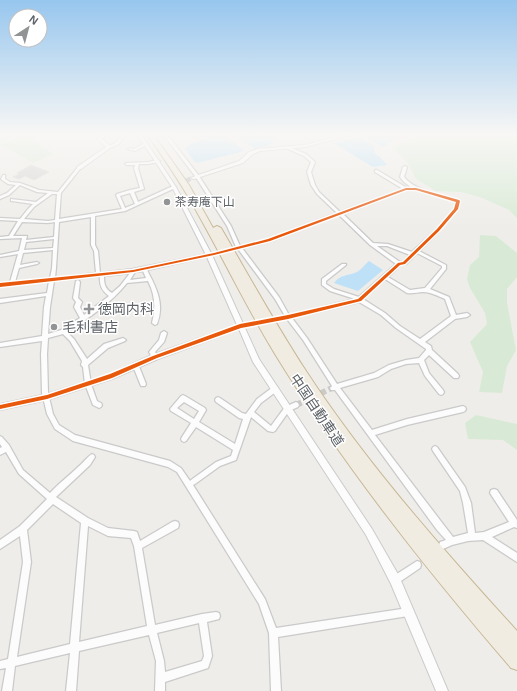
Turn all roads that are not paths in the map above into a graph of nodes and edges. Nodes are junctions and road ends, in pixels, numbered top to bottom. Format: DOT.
graph roads {
  1 [pos="82,166"];
  2 [pos="136,166"];
  3 [pos="162,166"];
  4 [pos="170,166"];
  5 [pos="178,166"];
  6 [pos="187,166"];
  7 [pos="228,166"];
  8 [pos="311,166"];
  9 [pos="405,167"];
  10 [pos="79,168"];
  11 [pos="376,171"];
  12 [pos="4,176"];
  13 [pos="194,177"];
  14 [pos="19,184"];
  15 [pos="177,185"];
  16 [pos="406,189"];
  17 [pos="416,189"];
  18 [pos="56,192"];
  19 [pos="131,192"];
  20 [pos="0,198"];
  21 [pos="12,200"];
  22 [pos="37,203"];
  23 [pos="137,204"];
  24 [pos="124,210"];
  25 [pos="339,213"];
  26 [pos="93,216"];
  27 [pos="0,219"];
  28 [pos="21,220"];
  29 [pos="57,221"];
  30 [pos="0,238"];
  31 [pos="10,238"];
  32 [pos="55,238"];
  33 [pos="25,241"];
  34 [pos="372,244"];
  35 [pos="238,248"];
  36 [pos="54,249"];
  37 [pos="40,251"];
  38 [pos="22,252"];
  39 [pos="414,253"];
  40 [pos="438,254"];
  41 [pos="212,255"];
  42 [pos="0,256"];
  43 [pos="431,258"];
  44 [pos="399,264"];
  45 [pos="344,265"];
  46 [pos="18,267"];
  47 [pos="144,269"];
  48 [pos="133,271"];
  49 [pos="100,275"];
  50 [pos="385,277"];
  51 [pos="149,279"];
  52 [pos="52,280"];
  53 [pos="78,282"];
  54 [pos="126,282"];
  55 [pos="12,284"];
  56 [pos="0,285"];
  57 [pos="427,290"];
  58 [pos="50,294"];
  59 [pos="113,296"];
  60 [pos="359,300"];
  61 [pos="0,302"];
  62 [pos="467,315"];
  63 [pos="454,317"];
  64 [pos="83,318"];
  65 [pos="286,318"];
  66 [pos="155,323"];
  67 [pos="250,324"];
  68 [pos="240,326"];
  69 [pos="63,331"];
  70 [pos="164,333"];
  71 [pos="46,337"];
  72 [pos="123,340"];
  73 [pos="421,342"];
  74 [pos="0,345"];
  75 [pos="429,351"];
  76 [pos="154,357"];
  77 [pos="421,360"];
  78 [pos="84,364"];
  79 [pos="136,366"];
  80 [pos="456,376"];
  81 [pos="88,384"];
  82 [pos="143,384"];
  83 [pos="334,387"];
  84 [pos="275,390"];
  85 [pos="441,392"];
  86 [pos="47,397"];
  87 [pos="218,400"];
  88 [pos="98,405"];
  89 [pos="296,406"];
  90 [pos="0,407"];
  91 [pos="287,409"];
  92 [pos="463,410"];
  93 [pos="248,414"];
  94 [pos="371,433"];
  95 [pos="0,439"];
  96 [pos="184,439"];
  97 [pos="7,447"];
  98 [pos="434,448"];
  99 [pos="237,449"];
  100 [pos="0,452"];
  101 [pos="92,457"];
  102 [pos="194,482"];
  103 [pos="494,493"];
  104 [pos="52,498"];
  105 [pos="85,521"];
  106 [pos="516,524"];
  107 [pos="175,525"];
  108 [pos="23,529"];
  109 [pos="472,536"];
  110 [pos="484,536"];
  111 [pos="452,541"];
  112 [pos="0,545"];
  113 [pos="443,545"];
  114 [pos="138,546"];
  115 [pos="517,558"];
  116 [pos="417,565"];
  117 [pos="395,580"];
  118 [pos="408,612"];
  119 [pos="216,616"];
  120 [pos="202,618"];
  121 [pos="152,630"];
  122 [pos="273,633"];
  123 [pos="517,643"];
  124 [pos="74,647"];
  125 [pos="517,662"];
  126 [pos="11,663"];
  127 [pos="0,665"];
  128 [pos="161,678"];
  129 [pos="7,691"];
  130 [pos="71,691"];
  131 [pos="160,691"];
  132 [pos="276,691"];
  133 [pos="442,691"];
  1 -- 10 [label="street"];
  2 -- 19 [label="street"];
  3 -- 15 [label="street"];
  4 -- 125 [label="highway, 中国自動車道"];
  5 -- 123 [label="highway, 中国自動車道"];
  6 -- 13 [label="street"];
  7 -- 13 [label="street"];
  8 -- 25 [label="street"];
  9 -- 17 [label="street"];
  10 -- 18 [label="street"];
  11 -- 16 [label="street"];
  12 -- 14 [label="street"];
  13 -- 35 [label="street"];
  14 -- 18 [label="street"];
  14 -- 20 [label="street"];
  15 -- 23 [label="street"];
  15 -- 41 [label="street"];
  16 -- 17 [label="street"];
  16 -- 25 [label="street"];
  17 -- 39 [label="street"];
  18 -- 22 [label="street"];
  18 -- 29 [label="street"];
  19 -- 23 [label="street"];
  19 -- 24 [label="street"];
  21 -- 22 [label="street"];
  22 -- 28 [label="street"];
  23 -- 24 [label="street"];
  24 -- 26 [label="street"];
  25 -- 34 [label="street"];
  25 -- 35 [label="street"];
  26 -- 29 [label="street"];
  26 -- 49 [label="street"];
  27 -- 28 [label="street"];
  28 -- 29 [label="street"];
  28 -- 31 [label="street"];
  29 -- 32 [label="street"];
  30 -- 31 [label="street"];
  31 -- 33 [label="street"];
  32 -- 33 [label="street"];
  32 -- 36 [label="street"];
  33 -- 38 [label="street"];
  34 -- 39 [label="street"];
  34 -- 44 [label="street"];
  35 -- 65 [label="street"];
  36 -- 37 [label="street"];
  36 -- 52 [label="street"];
  37 -- 38 [label="street"];
  37 -- 46 [label="street"];
  38 -- 42 [label="street"];
  38 -- 46 [label="street"];
  39 -- 43 [label="street"];
  39 -- 44 [label="street"];
  40 -- 43 [label="street"];
  41 -- 47 [label="street"];
  41 -- 68 [label="street"];
  43 -- 57 [label="street"];
  44 -- 50 [label="street"];
  45 -- 60 [label="street"];
  46 -- 55 [label="street"];
  47 -- 48 [label="street"];
  47 -- 51 [label="street"];
  48 -- 49 [label="street"];
  48 -- 54 [label="street"];
  49 -- 52 [label="street"];
  49 -- 59 [label="street"];
  50 -- 57 [label="street"];
  50 -- 60 [label="street"];
  51 -- 54 [label="street"];
  51 -- 66 [label="street"];
  52 -- 55 [label="street"];
  52 -- 58 [label="street"];
  53 -- 64 [label="street"];
  54 -- 59 [label="street"];
  55 -- 56 [label="street"];
  57 -- 63 [label="street"];
  58 -- 61 [label="street"];
  58 -- 71 [label="street"];
  59 -- 64 [label="street"];
  60 -- 65 [label="street"];
  60 -- 73 [label="street"];
  62 -- 63 [label="street"];
  63 -- 73 [label="street"];
  64 -- 69 [label="street"];
  65 -- 83 [label="street"];
  67 -- 68 [label="street"];
  68 -- 76 [label="street"];
  68 -- 84 [label="street"];
  69 -- 71 [label="street"];
  69 -- 78 [label="street"];
  70 -- 76 [label="street"];
  71 -- 74 [label="street"];
  71 -- 86 [label="street"];
  72 -- 78 [label="street"];
  73 -- 75 [label="street"];
  75 -- 77 [label="street"];
  75 -- 80 [label="street"];
  76 -- 79 [label="street"];
  77 -- 83 [label="street"];
  77 -- 85 [label="street"];
  78 -- 81 [label="street"];
  79 -- 81 [label="street"];
  79 -- 82 [label="street"];
  81 -- 86 [label="street"];
  81 -- 88 [label="street"];
  83 -- 94 [label="street"];
  84 -- 91 [label="street"];
  84 -- 93 [label="street"];
  86 -- 90 [label="street"];
  86 -- 122 [label="street"];
  87 -- 93 [label="street"];
  89 -- 91 [label="street"];
  91 -- 93 [label="street"];
  91 -- 117 [label="street"];
  92 -- 94 [label="street"];
  93 -- 99 [label="street"];
  94 -- 111 [label="street"];
  95 -- 97 [label="street"];
  96 -- 99 [label="street"];
  97 -- 100 [label="street"];
  97 -- 104 [label="street"];
  98 -- 109 [label="street"];
  99 -- 102 [label="street"];
  101 -- 104 [label="street"];
  103 -- 106 [label="street"];
  104 -- 105 [label="street"];
  104 -- 108 [label="street"];
  105 -- 114 [label="street"];
  105 -- 124 [label="street"];
  106 -- 110 [label="street"];
  107 -- 114 [label="street"];
  108 -- 112 [label="street"];
  108 -- 126 [label="street"];
  109 -- 110 [label="street"];
  109 -- 111 [label="street"];
  110 -- 115 [label="street"];
  111 -- 113 [label="street"];
  114 -- 121 [label="street"];
  116 -- 117 [label="street"];
  117 -- 118 [label="street"];
  118 -- 122 [label="street"];
  118 -- 133 [label="street"];
  119 -- 120 [label="street"];
  120 -- 121 [label="street"];
  120 -- 128 [label="street"];
  121 -- 124 [label="street"];
  121 -- 128 [label="street"];
  122 -- 132 [label="street"];
  124 -- 126 [label="street"];
  124 -- 130 [label="street"];
  126 -- 127 [label="street"];
  126 -- 129 [label="street"];
  128 -- 131 [label="street"];
}
